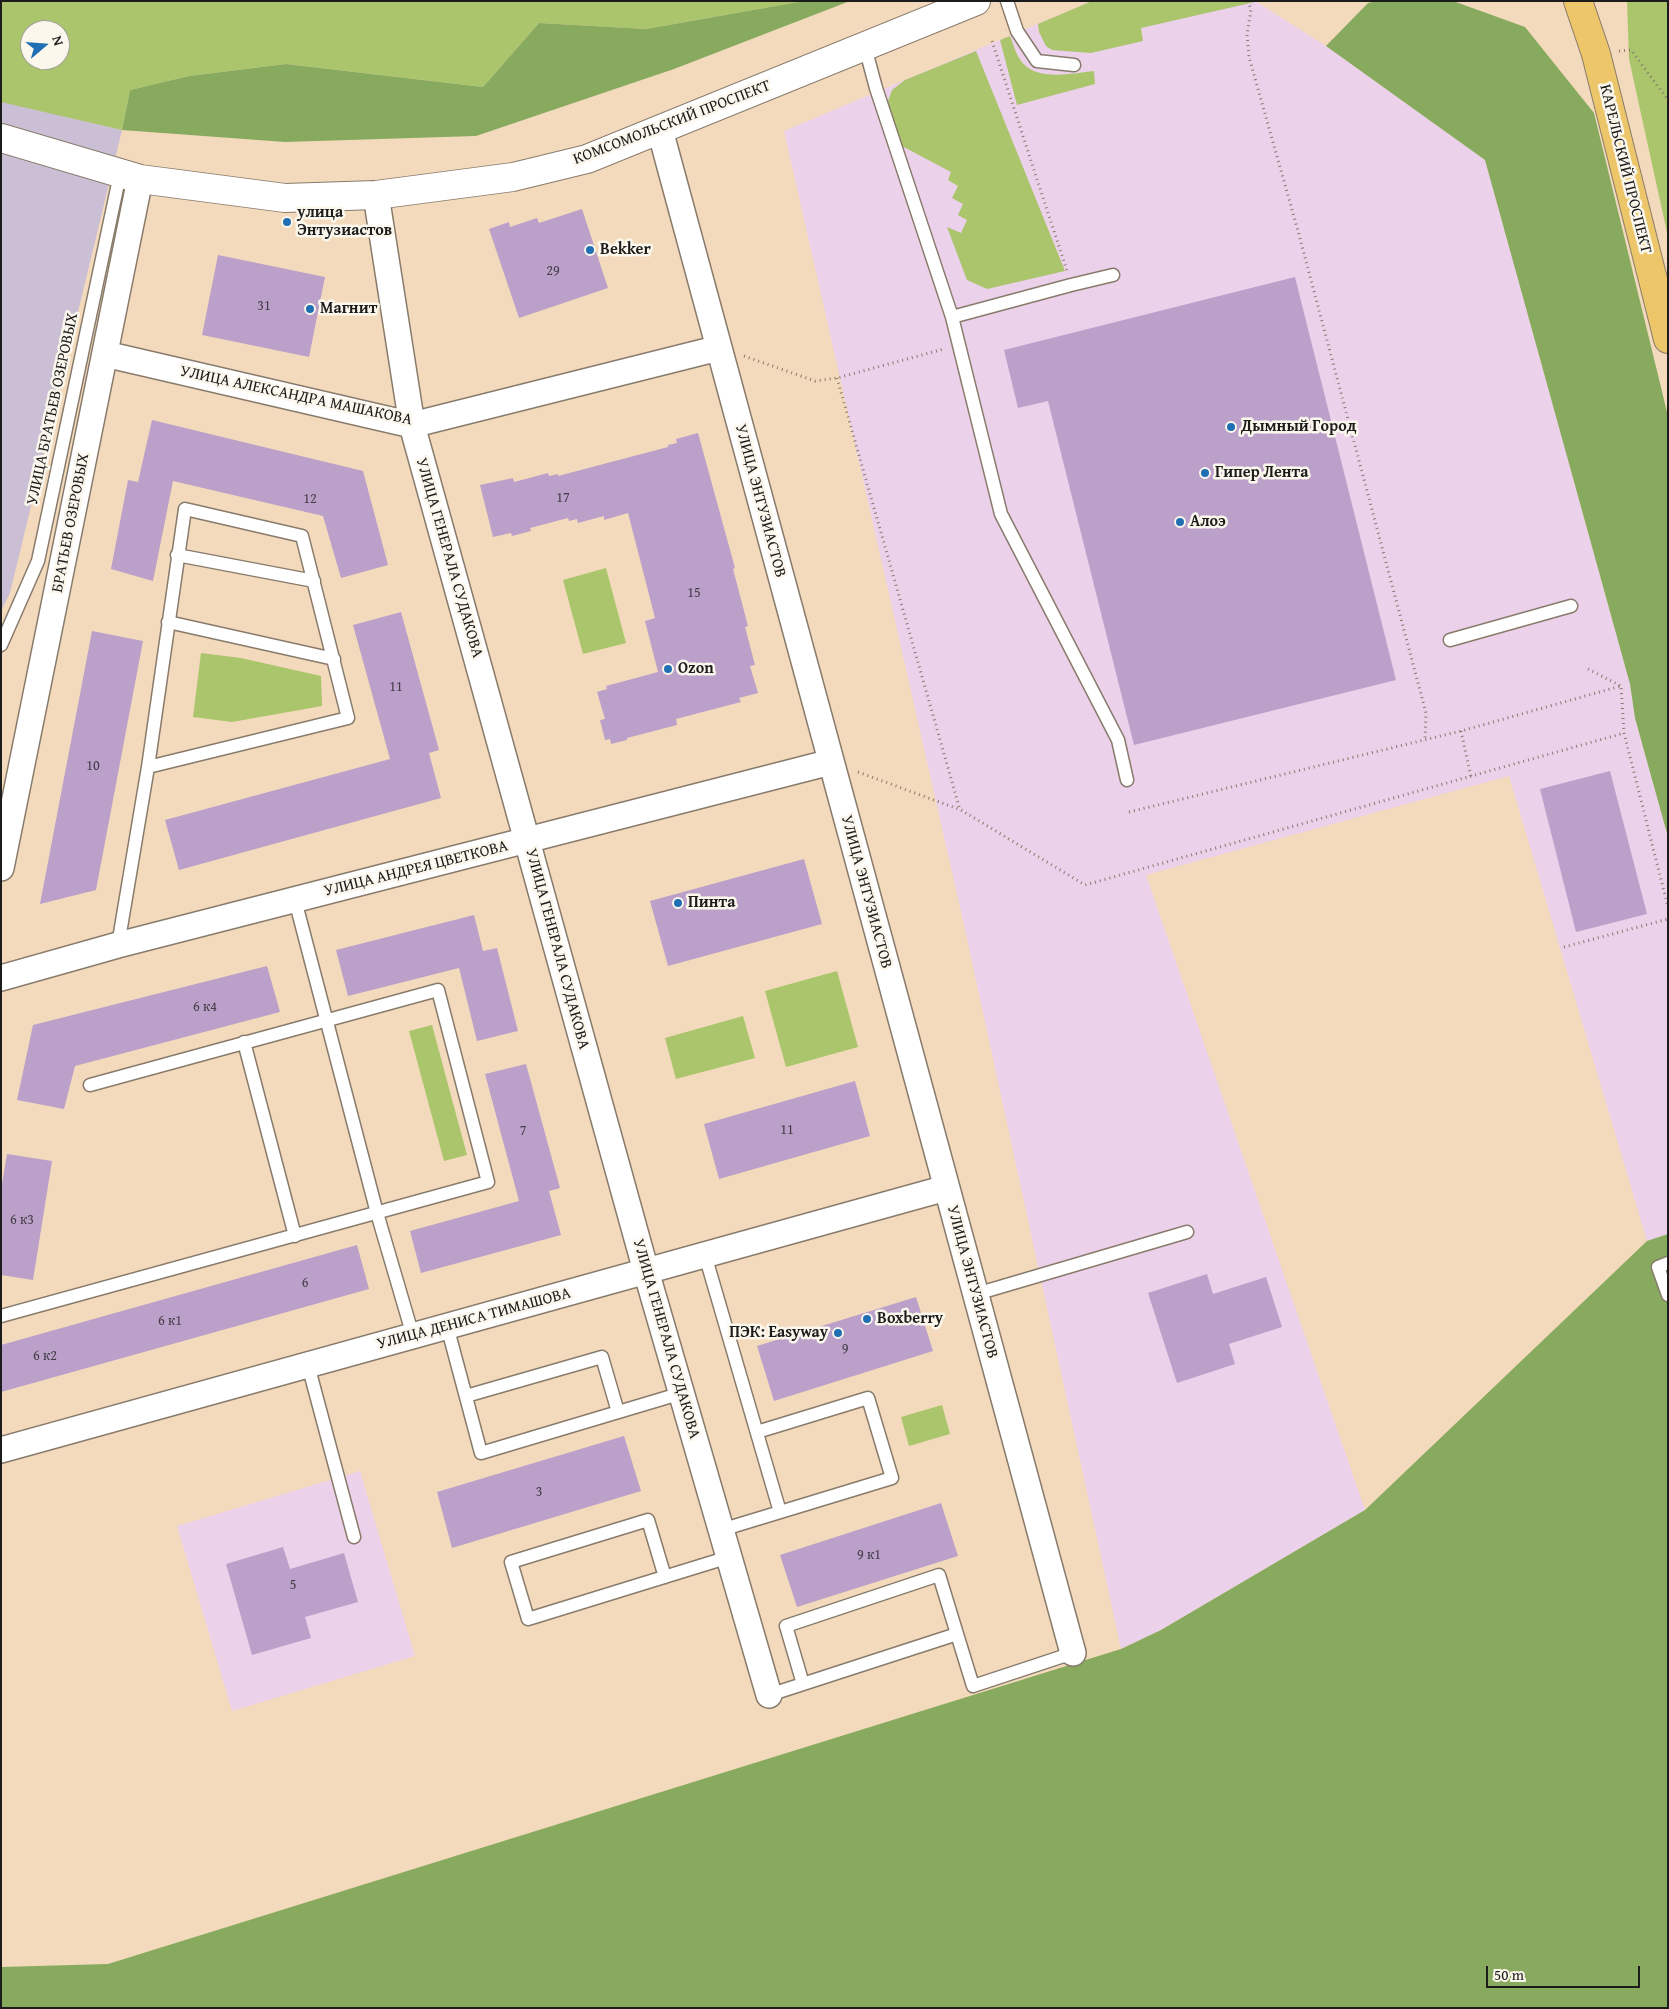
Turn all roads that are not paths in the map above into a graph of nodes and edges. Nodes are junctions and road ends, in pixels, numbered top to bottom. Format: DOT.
graph roads {
  1 [pos="1008,1"];
  2 [pos="1578,1"];
  3 [pos="964,4"];
  4 [pos="865,46"];
  5 [pos="1074,65"];
  6 [pos="660,130"];
  7 [pos="1,138"];
  8 [pos="130,176"];
  9 [pos="376,195"];
  10 [pos="1113,275"];
  11 [pos="952,318"];
  12 [pos="1668,339"];
  13 [pos="719,348"];
  14 [pos="105,354"];
  15 [pos="412,425"];
  16 [pos="177,555"];
  17 [pos="314,581"];
  18 [pos="1571,606"];
  19 [pos="168,622"];
  20 [pos="1450,640"];
  21 [pos="1,644"];
  22 [pos="334,659"];
  23 [pos="832,762"];
  24 [pos="148,767"];
  25 [pos="1127,780"];
  26 [pos="527,840"];
  27 [pos="1,868"];
  28 [pos="295,900"];
  29 [pos="118,945"];
  30 [pos="1,978"];
  31 [pos="326,1020"];
  32 [pos="244,1042"];
  33 [pos="90,1085"];
  34 [pos="946,1188"];
  35 [pos="377,1213"];
  36 [pos="1187,1232"];
  37 [pos="294,1236"];
  38 [pos="705,1255"];
  39 [pos="1668,1264"];
  40 [pos="646,1271"];
  41 [pos="976,1294"];
  42 [pos="1668,1295"];
  43 [pos="1,1316"];
  44 [pos="447,1326"];
  45 [pos="413,1336"];
  46 [pos="308,1364"];
  47 [pos="682,1393"];
  48 [pos="466,1396"];
  49 [pos="618,1412"];
  50 [pos="757,1432"];
  51 [pos="1,1450"];
  52 [pos="780,1512"];
  53 [pos="721,1530"];
  54 [pos="354,1537"];
  55 [pos="729,1557"];
  56 [pos="665,1578"];
  57 [pos="957,1634"];
  58 [pos="1073,1653"];
  59 [pos="803,1684"];
  60 [pos="769,1695"];
  1 -- 5 [label="lane"];
  2 -- 12 [label="main road, КАРЕЛЬСКИЙ ПРОСПЕКТ"];
  3 -- 4 [label="street, КОМСОМОЛЬСКИЙ ПРОСПЕКТ"];
  4 -- 6 [label="street, КОМСОМОЛЬСКИЙ ПРОСПЕКТ"];
  4 -- 11 [label="lane"];
  6 -- 9 [label="street, КОМСОМОЛЬСКИЙ ПРОСПЕКТ"];
  6 -- 13 [label="street, УЛИЦА ЭНТУЗИАСТОВ"];
  7 -- 8 [label="street, КОМСОМОЛЬСКИЙ ПРОСПЕКТ"];
  8 -- 9 [label="street, КОМСОМОЛЬСКИЙ ПРОСПЕКТ"];
  8 -- 14 [label="street, БРАТЬЕВ ОЗЕРОВЫХ"];
  8 -- 21 [label="lane, УЛИЦА БРАТЬЕВ ОЗЕРОВЫХ"];
  9 -- 15 [label="street, УЛИЦА ГЕНЕРАЛА СУДАКОВА"];
  10 -- 11 [label="lane"];
  11 -- 25 [label="lane"];
  13 -- 15 [label="street, УЛИЦА АЛЕКСАНДРА МАШАКОВА"];
  13 -- 23 [label="street, УЛИЦА ЭНТУЗИАСТОВ"];
  14 -- 15 [label="street, УЛИЦА АЛЕКСАНДРА МАШАКОВА"];
  14 -- 27 [label="street, БРАТЬЕВ ОЗЕРОВЫХ"];
  15 -- 26 [label="street, УЛИЦА ГЕНЕРАЛА СУДАКОВА"];
  16 -- 17 [label="lane"];
  16 -- 17 [label="lane"];
  16 -- 19 [label="lane"];
  17 -- 22 [label="lane"];
  18 -- 20 [label="lane"];
  19 -- 22 [label="lane"];
  19 -- 24 [label="lane"];
  22 -- 24 [label="lane"];
  23 -- 26 [label="street, УЛИЦА АНДРЕЯ ЦВЕТКОВА"];
  23 -- 34 [label="street, УЛИЦА ЭНТУЗИАСТОВ"];
  24 -- 29 [label="lane"];
  26 -- 28 [label="street, УЛИЦА АНДРЕЯ ЦВЕТКОВА"];
  26 -- 40 [label="street, УЛИЦА ГЕНЕРАЛА СУДАКОВА"];
  28 -- 29 [label="street, УЛИЦА АНДРЕЯ ЦВЕТКОВА"];
  28 -- 31 [label="lane"];
  29 -- 30 [label="street, УЛИЦА АНДРЕЯ ЦВЕТКОВА"];
  31 -- 32 [label="lane"];
  31 -- 35 [label="lane"];
  31 -- 35 [label="lane"];
  32 -- 33 [label="lane"];
  32 -- 37 [label="lane"];
  34 -- 38 [label="street, УЛИЦА ДЕНИСА ТИМАШОВА"];
  34 -- 41 [label="street, УЛИЦА ЭНТУЗИАСТОВ"];
  35 -- 37 [label="lane"];
  35 -- 45 [label="lane"];
  36 -- 41 [label="lane"];
  37 -- 43 [label="lane"];
  38 -- 40 [label="street, УЛИЦА ДЕНИСА ТИМАШОВА"];
  38 -- 50 [label="lane"];
  39 -- 42 [label="lane"];
  40 -- 44 [label="street, УЛИЦА ДЕНИСА ТИМАШОВА"];
  40 -- 47 [label="street, УЛИЦА ГЕНЕРАЛА СУДАКОВА"];
  41 -- 58 [label="street, УЛИЦА ЭНТУЗИАСТОВ"];
  44 -- 45 [label="street, УЛИЦА ДЕНИСА ТИМАШОВА"];
  44 -- 48 [label="lane"];
  45 -- 46 [label="street, УЛИЦА ДЕНИСА ТИМАШОВА"];
  46 -- 51 [label="street, УЛИЦА ДЕНИСА ТИМАШОВА"];
  46 -- 54 [label="lane"];
  47 -- 49 [label="lane"];
  47 -- 53 [label="street, УЛИЦА ГЕНЕРАЛА СУДАКОВА"];
  48 -- 49 [label="lane"];
  48 -- 49 [label="lane"];
  50 -- 52 [label="lane"];
  50 -- 52 [label="lane"];
  52 -- 53 [label="lane"];
  53 -- 55 [label="street, УЛИЦА ГЕНЕРАЛА СУДАКОВА"];
  55 -- 56 [label="lane"];
  55 -- 60 [label="street, УЛИЦА ГЕНЕРАЛА СУДАКОВА"];
  56 -- 56 [label="lane"];
  57 -- 58 [label="lane"];
  57 -- 59 [label="lane"];
  57 -- 59 [label="lane"];
  59 -- 60 [label="lane"];
}
